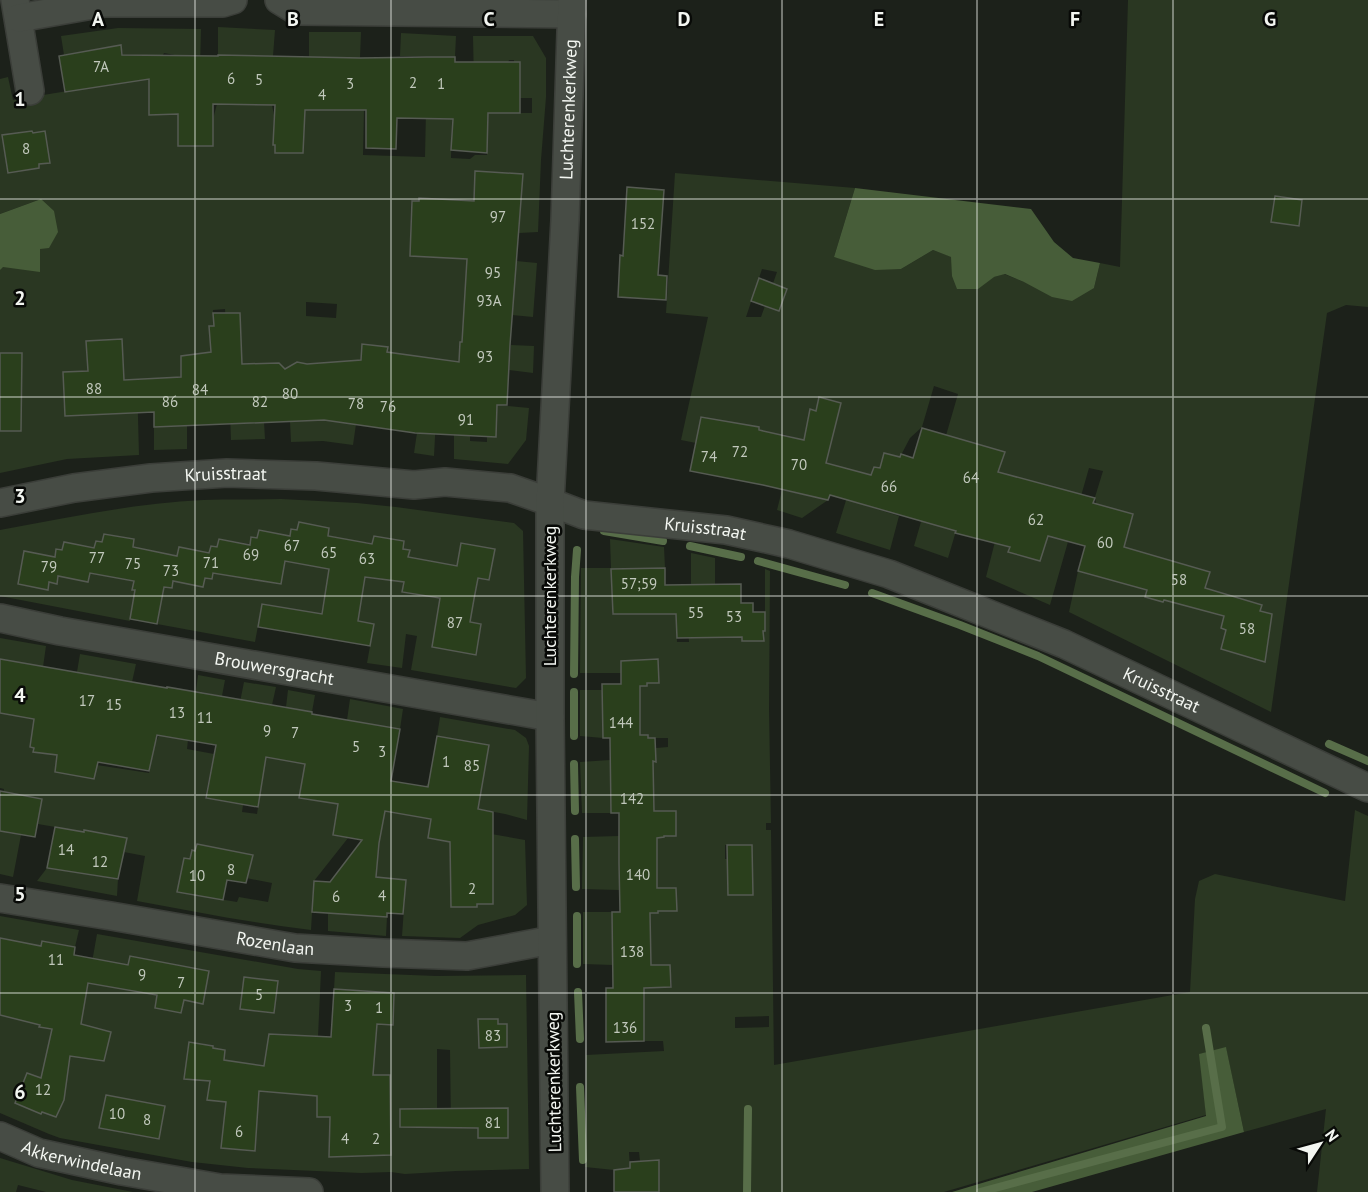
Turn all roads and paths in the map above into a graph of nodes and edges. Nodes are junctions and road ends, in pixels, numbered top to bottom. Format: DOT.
graph roads {
  1 [pos="232,0"];
  2 [pos="279,0"];
  3 [pos="572,7"];
  4 [pos="17,9"];
  5 [pos="30,90"];
  6 [pos="550,502"];
  7 [pos="0,503"];
  8 [pos="0,618"];
  9 [pos="550,717"];
  10 [pos="1368,788"];
  11 [pos="0,898"];
  12 [pos="552,940"];
  13 [pos="0,1136"];
  14 [pos="309,1192"];
  15 [pos="555,1192"];
  1 -- 4 [label="street"];
  2 -- 3 [label="street"];
  3 -- 6 [label="street, Luchterenkerkweg"];
  4 -- 5 [label="street"];
  6 -- 7 [label="street, Kruisstraat"];
  6 -- 9 [label="street, Luchterenkerkweg"];
  6 -- 10 [label="street, Kruisstraat"];
  8 -- 9 [label="street, Brouwersgracht"];
  9 -- 12 [label="street, Luchterenkerkweg"];
  11 -- 12 [label="street, Rozenlaan"];
  12 -- 15 [label="street, Luchterenkerkweg"];
  13 -- 14 [label="street, Akkerwindelaan"];
}
